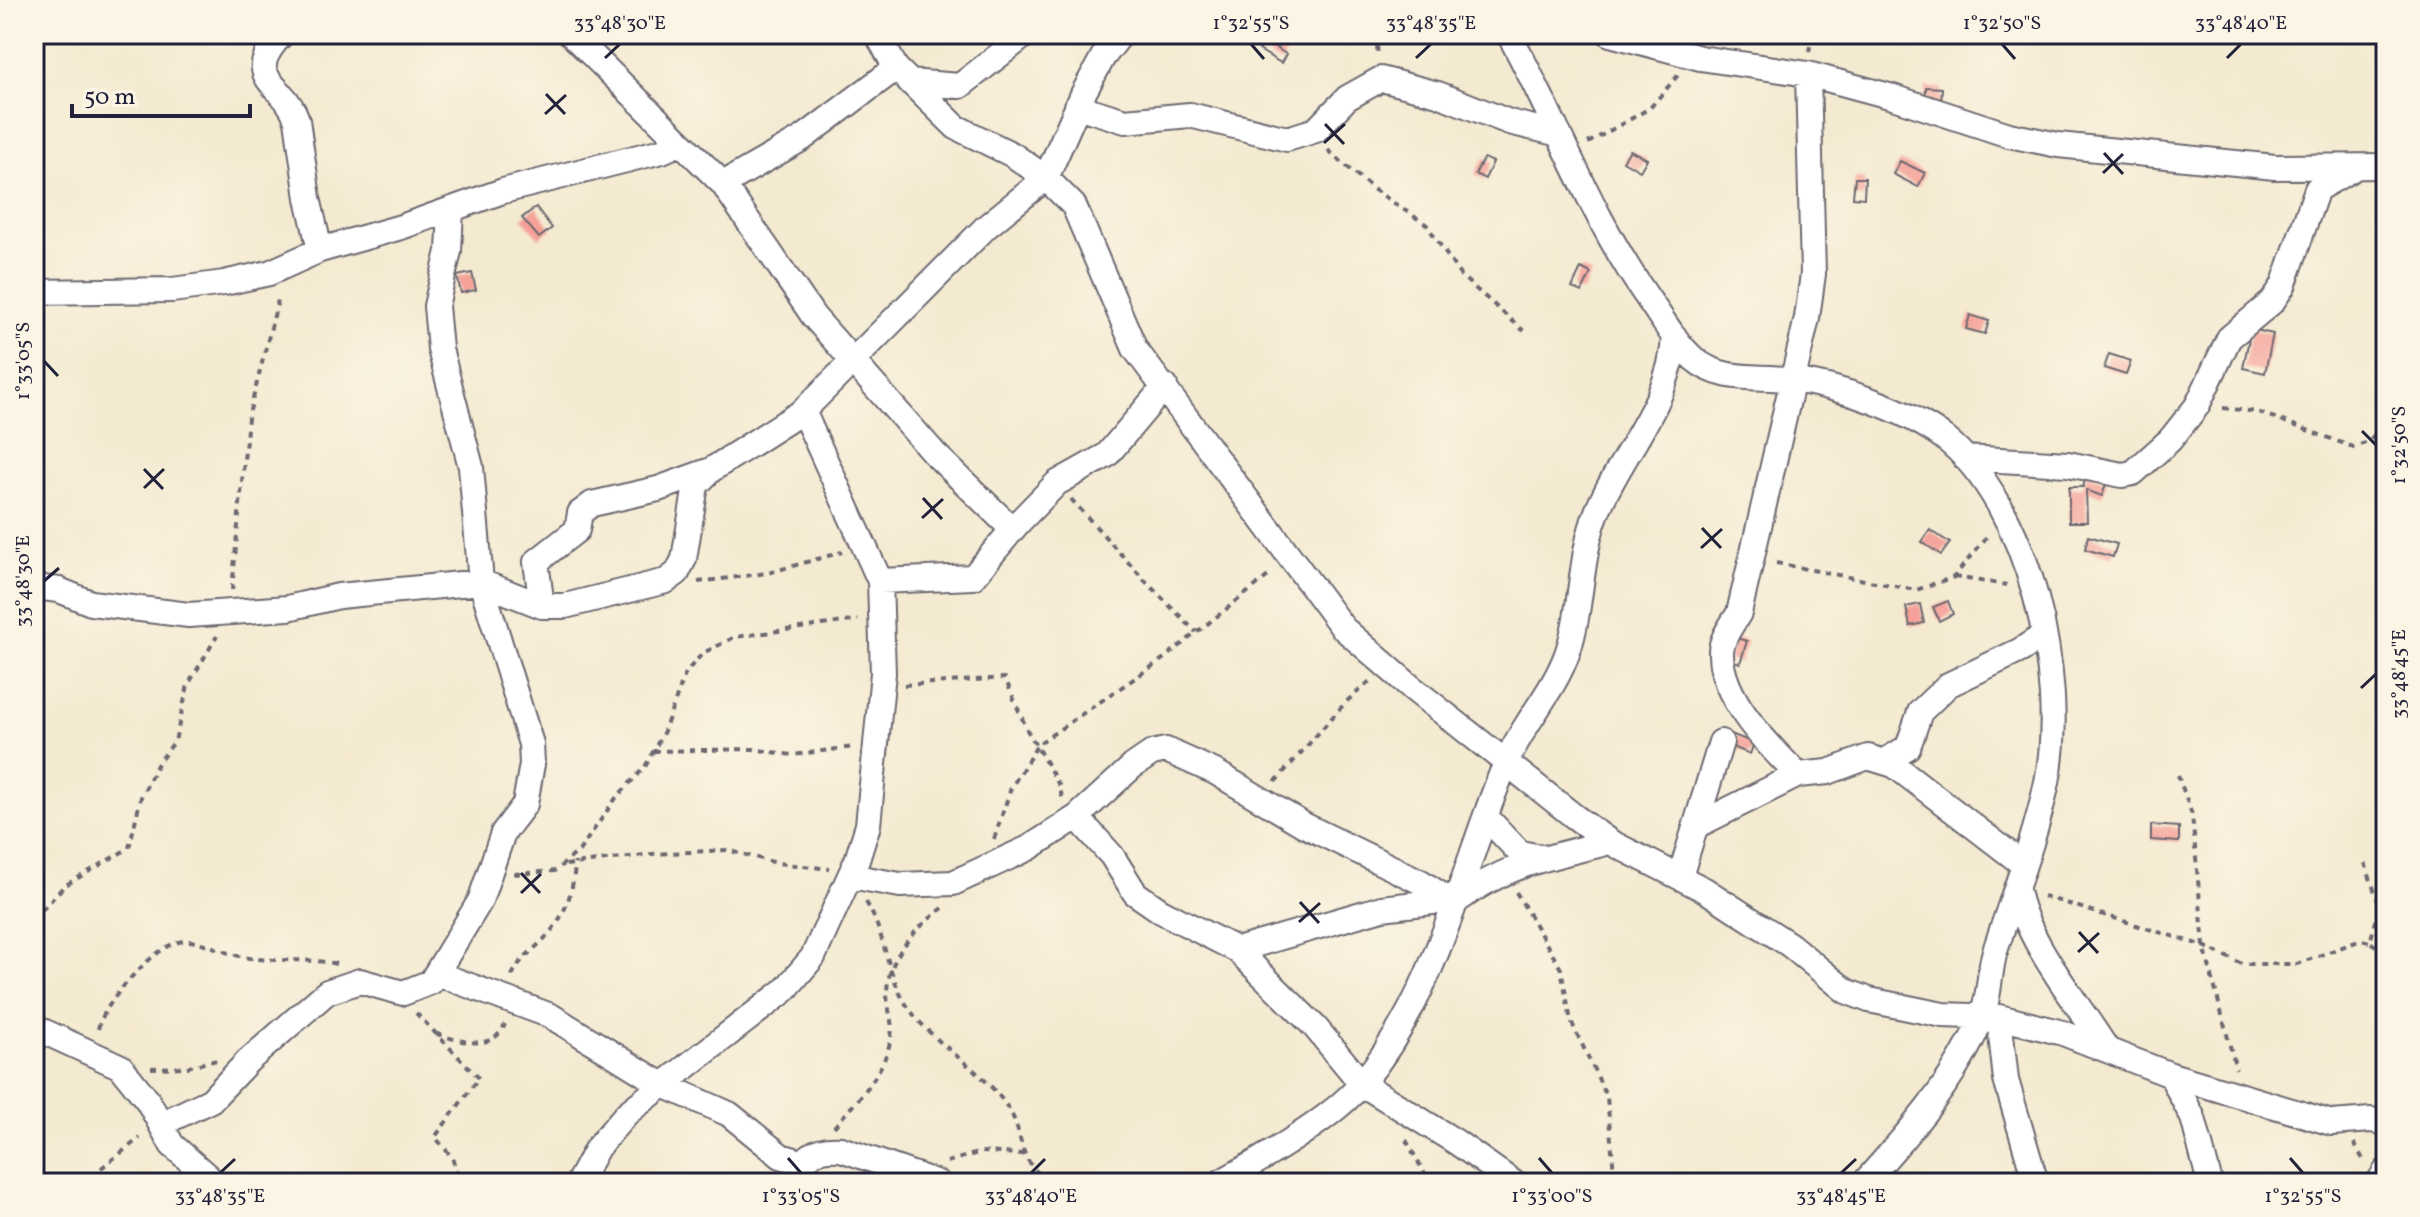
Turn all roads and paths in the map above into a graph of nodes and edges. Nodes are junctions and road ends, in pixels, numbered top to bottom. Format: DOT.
graph roads {
  1 [pos="282,34"];
  2 [pos="571,34"];
  3 [pos="877,34"];
  4 [pos="1026,34"];
  5 [pos="1121,34"];
  6 [pos="1509,34"];
  7 [pos="1610,34"];
  8 [pos="1691,56"];
  9 [pos="1808,74"];
  10 [pos="903,75"];
  11 [pos="1077,106"];
  12 [pos="1306,134"];
  13 [pos="680,143"];
  14 [pos="1564,144"];
  15 [pos="2358,166"];
  16 [pos="2386,166"];
  17 [pos="1046,178"];
  18 [pos="723,184"];
  19 [pos="451,210"];
  20 [pos="320,250"];
  21 [pos="284,266"];
  22 [pos="34,292"];
  23 [pos="1524,331"];
  24 [pos="1674,336"];
  25 [pos="853,358"];
  26 [pos="1793,380"];
  27 [pos="1165,386"];
  28 [pos="2197,406"];
  29 [pos="803,411"];
  30 [pos="2386,418"];
  31 [pos="1965,458"];
  32 [pos="711,470"];
  33 [pos="1057,483"];
  34 [pos="2003,512"];
  35 [pos="1012,529"];
  36 [pos="868,552"];
  37 [pos="1293,557"];
  38 [pos="1749,559"];
  39 [pos="1954,577"];
  40 [pos="666,581"];
  41 [pos="880,581"];
  42 [pos="481,582"];
  43 [pos="34,587"];
  44 [pos="2036,591"];
  45 [pos="542,606"];
  46 [pos="226,610"];
  47 [pos="884,623"];
  48 [pos="1196,632"];
  49 [pos="2044,635"];
  50 [pos="1390,670"];
  51 [pos="881,688"];
  52 [pos="1721,742"];
  53 [pos="877,743"];
  54 [pos="1038,744"];
  55 [pos="653,751"];
  56 [pos="1885,761"];
  57 [pos="1506,763"];
  58 [pos="1798,775"];
  59 [pos="2178,775"];
  60 [pos="1261,799"];
  61 [pos="1487,818"];
  62 [pos="1073,819"];
  63 [pos="1696,826"];
  64 [pos="1610,842"];
  65 [pos="575,856"];
  66 [pos="1542,857"];
  67 [pos="2365,863"];
  68 [pos="566,865"];
  69 [pos="575,865"];
  70 [pos="1510,869"];
  71 [pos="983,871"];
  72 [pos="851,875"];
  73 [pos="1680,877"];
  74 [pos="488,880"];
  75 [pos="2020,880"];
  76 [pos="1454,901"];
  77 [pos="948,904"];
  78 [pos="34,919"];
  79 [pos="2370,942"];
  80 [pos="2204,946"];
  81 [pos="1237,950"];
  82 [pos="2386,953"];
  83 [pos="890,972"];
  84 [pos="438,974"];
  85 [pos="384,986"];
  86 [pos="510,1001"];
  87 [pos="1991,1016"];
  88 [pos="34,1027"];
  89 [pos="437,1034"];
  90 [pos="2106,1048"];
  91 [pos="248,1061"];
  92 [pos="119,1065"];
  93 [pos="2171,1075"];
  94 [pos="661,1084"];
  95 [pos="1362,1084"];
  96 [pos="2243,1095"];
  97 [pos="2343,1122"];
  98 [pos="2386,1123"];
  99 [pos="161,1124"];
  100 [pos="1023,1154"];
  101 [pos="802,1166"];
  102 [pos="2378,1175"];
  103 [pos="932,1181"];
  104 [pos="82,1183"];
  105 [pos="215,1183"];
  106 [pos="460,1183"];
  107 [pos="578,1183"];
  108 [pos="1050,1183"];
  109 [pos="1219,1183"];
  110 [pos="1514,1183"];
  111 [pos="1615,1183"];
  112 [pos="1864,1183"];
  113 [pos="2036,1183"];
  114 [pos="2210,1183"];
  1 -- 20 [label="street"];
  2 -- 13 [label="street"];
  3 -- 10 [label="street"];
  4 -- 10 [label="street"];
  5 -- 11 [label="street"];
  6 -- 14 [label="street"];
  7 -- 8 [label="street"];
  8 -- 9 [label="street"];
  8 -- 14 [label="path"];
  9 -- 15 [label="street"];
  9 -- 26 [label="street"];
  10 -- 17 [label="street"];
  10 -- 18 [label="street"];
  11 -- 12 [label="street"];
  11 -- 17 [label="street"];
  12 -- 14 [label="street"];
  12 -- 23 [label="path"];
  13 -- 18 [label="street"];
  13 -- 19 [label="street"];
  14 -- 24 [label="street"];
  15 -- 16 [label="street"];
  15 -- 28 [label="street"];
  17 -- 25 [label="street"];
  17 -- 27 [label="street"];
  18 -- 25 [label="street"];
  19 -- 20 [label="street"];
  19 -- 42 [label="street"];
  20 -- 21 [label="street"];
  21 -- 22 [label="street"];
  21 -- 46 [label="path"];
  24 -- 26 [label="street"];
  24 -- 57 [label="street"];
  25 -- 29 [label="street"];
  25 -- 35 [label="street"];
  26 -- 31 [label="street"];
  26 -- 38 [label="street"];
  27 -- 33 [label="street"];
  27 -- 37 [label="street"];
  28 -- 30 [label="path"];
  28 -- 31 [label="street"];
  29 -- 32 [label="street"];
  29 -- 36 [label="street"];
  31 -- 34 [label="street"];
  32 -- 40 [label="street"];
  32 -- 45 [label="street"];
  33 -- 35 [label="street"];
  33 -- 48 [label="path"];
  34 -- 39 [label="path"];
  34 -- 44 [label="street"];
  35 -- 41 [label="street"];
  36 -- 40 [label="path"];
  36 -- 41 [label="street"];
  37 -- 48 [label="path"];
  37 -- 50 [label="street"];
  38 -- 39 [label="path"];
  38 -- 58 [label="street"];
  39 -- 44 [label="path"];
  40 -- 45 [label="street"];
  41 -- 47 [label="street"];
  42 -- 45 [label="street"];
  42 -- 46 [label="street"];
  42 -- 74 [label="street"];
  43 -- 46 [label="street"];
  44 -- 49 [label="street"];
  46 -- 78 [label="path"];
  47 -- 51 [label="street"];
  47 -- 55 [label="path"];
  48 -- 54 [label="path"];
  49 -- 56 [label="street"];
  49 -- 75 [label="street"];
  50 -- 57 [label="street"];
  50 -- 60 [label="path"];
  51 -- 53 [label="street"];
  51 -- 54 [label="path"];
  52 -- 63 [label="street"];
  53 -- 55 [label="path"];
  53 -- 72 [label="street"];
  54 -- 62 [label="path"];
  54 -- 71 [label="path"];
  55 -- 65 [label="path"];
  56 -- 58 [label="street"];
  56 -- 75 [label="street"];
  57 -- 61 [label="street"];
  57 -- 64 [label="street"];
  58 -- 63 [label="street"];
  59 -- 80 [label="path"];
  60 -- 62 [label="street"];
  60 -- 76 [label="street"];
  61 -- 66 [label="street"];
  61 -- 76 [label="street"];
  62 -- 71 [label="street"];
  62 -- 81 [label="street"];
  63 -- 73 [label="street"];
  64 -- 66 [label="street"];
  64 -- 73 [label="street"];
  65 -- 68 [label="path"];
  65 -- 69 [label="path"];
  66 -- 70 [label="street"];
  67 -- 79 [label="path"];
  68 -- 69 [label="path"];
  68 -- 74 [label="path"];
  69 -- 72 [label="path"];
  69 -- 86 [label="path"];
  70 -- 76 [label="street"];
  70 -- 111 [label="path"];
  71 -- 72 [label="street"];
  72 -- 83 [label="path"];
  72 -- 94 [label="street"];
  73 -- 87 [label="street"];
  74 -- 84 [label="street"];
  75 -- 80 [label="path"];
  75 -- 87 [label="street"];
  75 -- 90 [label="street"];
  76 -- 81 [label="street"];
  76 -- 95 [label="street"];
  77 -- 83 [label="path"];
  79 -- 80 [label="path"];
  79 -- 82 [label="path"];
  80 -- 96 [label="path"];
  81 -- 95 [label="street"];
  83 -- 100 [label="path"];
  83 -- 101 [label="path"];
  84 -- 85 [label="street"];
  84 -- 86 [label="street"];
  85 -- 89 [label="path"];
  85 -- 91 [label="street"];
  85 -- 92 [label="path"];
  86 -- 89 [label="path"];
  86 -- 94 [label="street"];
  87 -- 90 [label="street"];
  87 -- 112 [label="street"];
  87 -- 113 [label="street"];
  88 -- 92 [label="street"];
  89 -- 106 [label="path"];
  90 -- 93 [label="street"];
  91 -- 92 [label="path"];
  91 -- 99 [label="street"];
  92 -- 99 [label="street"];
  93 -- 96 [label="street"];
  93 -- 114 [label="street"];
  94 -- 101 [label="street"];
  94 -- 107 [label="street"];
  95 -- 109 [label="street"];
  95 -- 110 [label="street"];
  96 -- 97 [label="street"];
  97 -- 98 [label="street"];
  97 -- 102 [label="path"];
  99 -- 104 [label="path"];
  99 -- 105 [label="street"];
  100 -- 103 [label="path"];
  100 -- 108 [label="path"];
  101 -- 103 [label="street"];
}
